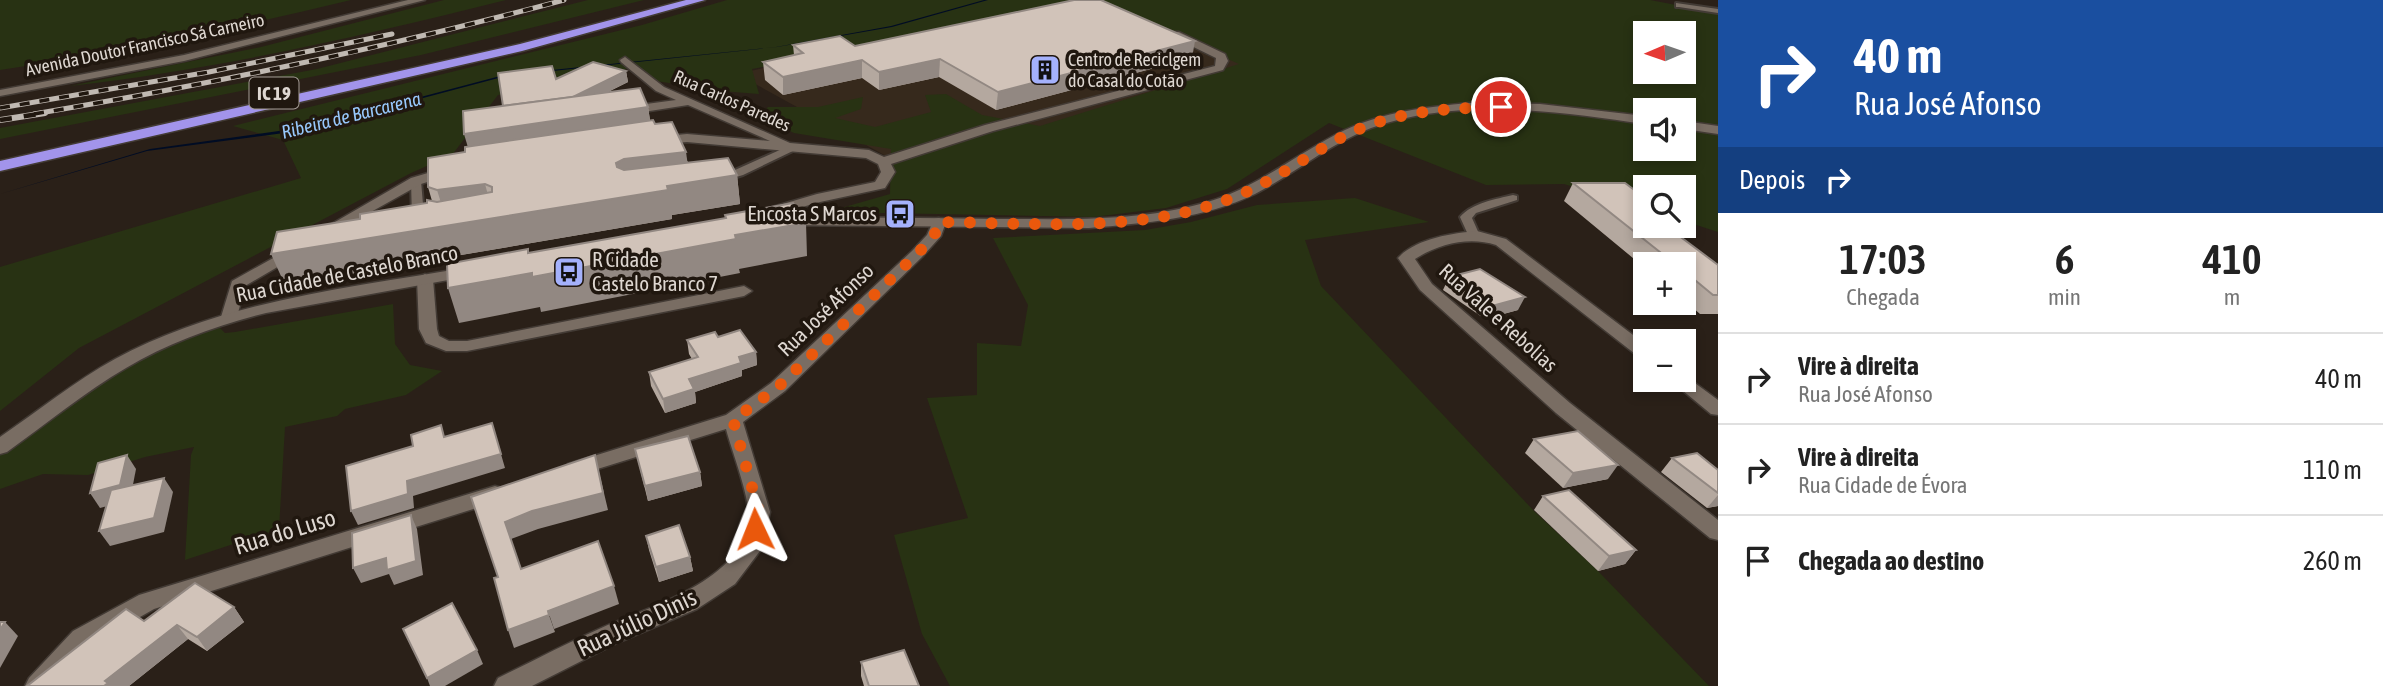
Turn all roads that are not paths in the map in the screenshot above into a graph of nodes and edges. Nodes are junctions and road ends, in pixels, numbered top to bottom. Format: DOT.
graph roads {
  1 [pos="393,0"];
  2 [pos="420,0"];
  3 [pos="662,0"];
  4 [pos="699,0"];
  5 [pos="1679,5"];
  6 [pos="1718,11"];
  7 [pos="1171,32"];
  8 [pos="625,60"];
  9 [pos="0,85"];
  10 [pos="0,93"];
  11 [pos="687,102"];
  12 [pos="607,113"];
  13 [pos="1633,119"];
  14 [pos="1696,127"];
  15 [pos="1718,130"];
  16 [pos="651,141"];
  17 [pos="793,147"];
  18 [pos="0,153"];
  19 [pos="889,161"];
  20 [pos="0,166"];
  21 [pos="468,168"];
  22 [pos="416,181"];
  23 [pos="703,184"];
  24 [pos="1513,198"];
  25 [pos="939,222"];
  26 [pos="435,225"];
  27 [pos="1474,236"];
  28 [pos="492,268"];
  29 [pos="425,279"];
  30 [pos="744,291"];
  31 [pos="229,317"];
  32 [pos="1633,344"];
  33 [pos="1695,392"];
  34 [pos="1718,410"];
  35 [pos="733,420"];
  36 [pos="0,447"];
  37 [pos="550,477"];
  38 [pos="510,489"];
  39 [pos="1718,532"];
  40 [pos="38,686"];
  41 [pos="507,686"];
  1 -- 9 [label="street, Avenida Doutor Francisco Sá Carneiro"];
  2 -- 10 [label="street, Avenida Doutor Francisco Sá Carneiro"];
  3 -- 18 [label="highway, IC 19"];
  4 -- 20 [label="highway, IC 19"];
  5 -- 6 [label="lane"];
  7 -- 19 [label="street"];
  8 -- 11 [label="street, Rua Carlos Paredes"];
  11 -- 12 [label="street"];
  11 -- 17 [label="street, Rua Carlos Paredes"];
  13 -- 25 [label="street"];
  14 -- 15 [label="street"];
  16 -- 17 [label="street"];
  17 -- 19 [label="street"];
  17 -- 23 [label="lane"];
  19 -- 25 [label="street"];
  21 -- 22 [label="street"];
  22 -- 26 [label="lane"];
  22 -- 31 [label="street"];
  24 -- 27 [label="lane"];
  25 -- 35 [label="street, Rua José Afonso"];
  27 -- 32 [label="street"];
  27 -- 39 [label="street, Rua Vale e Rebolias"];
  28 -- 29 [label="street, Rua Cidade de Castelo Branco"];
  29 -- 30 [label="street"];
  29 -- 31 [label="street, Rua Cidade de Castelo Branco"];
  31 -- 36 [label="street, Rua Cidade de Castelo Branco"];
  33 -- 34 [label="street"];
  35 -- 37 [label="street"];
  35 -- 41 [label="street, Rua Júlio Dinis"];
  38 -- 40 [label="street, Rua do Luso"];
}
